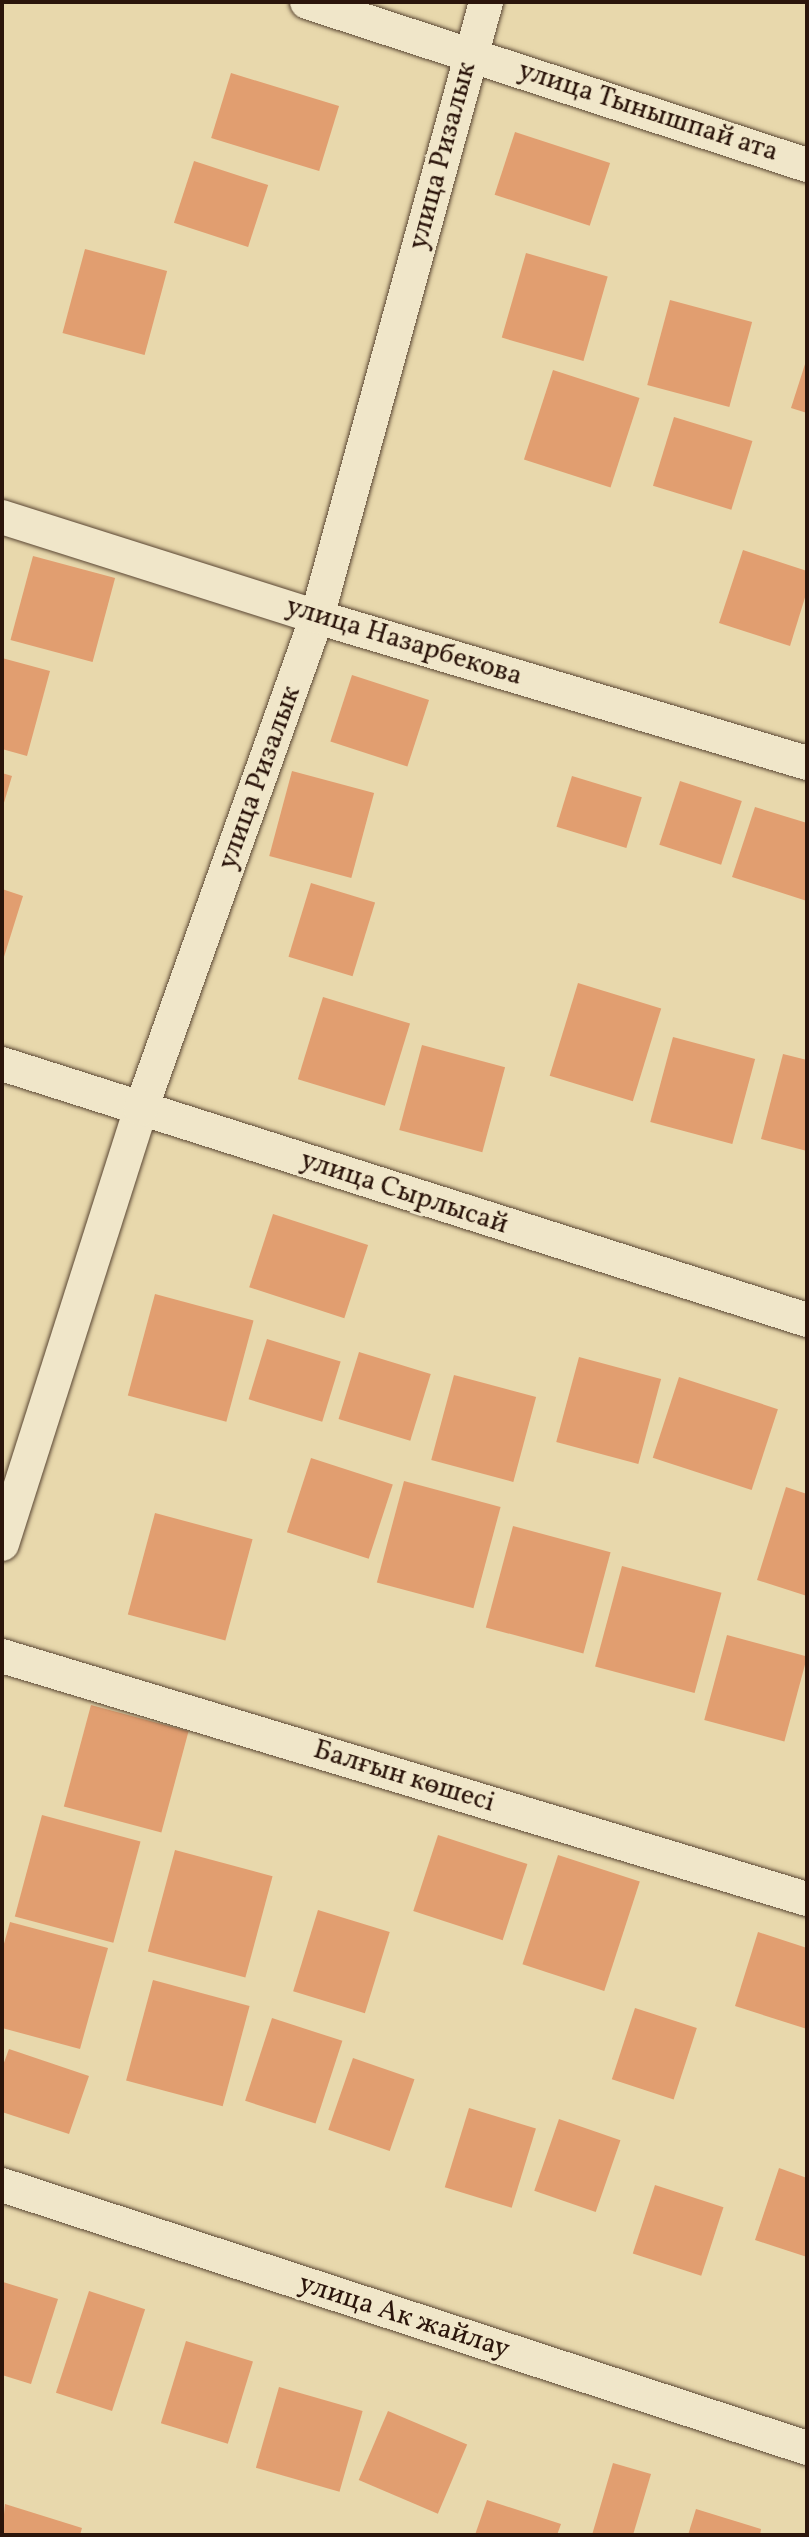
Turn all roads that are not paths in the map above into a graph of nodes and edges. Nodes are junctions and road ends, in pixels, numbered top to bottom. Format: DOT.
graph roads {
  1 [pos="307,2"];
  2 [pos="486,2"];
  3 [pos="471,54"];
  4 [pos="807,165"];
  5 [pos="2,517"];
  6 [pos="317,617"];
  7 [pos="807,763"];
  8 [pos="2,1064"];
  9 [pos="141,1109"];
  10 [pos="807,1320"];
  11 [pos="2,1544"];
  12 [pos="2,1656"];
  13 [pos="807,1899"];
  14 [pos="2,2185"];
  15 [pos="807,2448"];
  1 -- 3 [label="street, улица Тынышпай ата"];
  2 -- 3 [label="street, улица Ризалык"];
  3 -- 4 [label="street, улица Тынышпай ата"];
  3 -- 6 [label="street, улица Ризалык"];
  5 -- 6 [label="street, улица Назарбекова"];
  6 -- 7 [label="street, улица Назарбекова"];
  6 -- 9 [label="street, улица Ризалык"];
  8 -- 9 [label="street, улица Сырлысай"];
  9 -- 10 [label="street, улица Сырлысай"];
  9 -- 11 [label="street, улица Ризалык"];
  12 -- 13 [label="street, Балғын көшесі"];
  14 -- 15 [label="street, улица Ак жайлау"];
}
